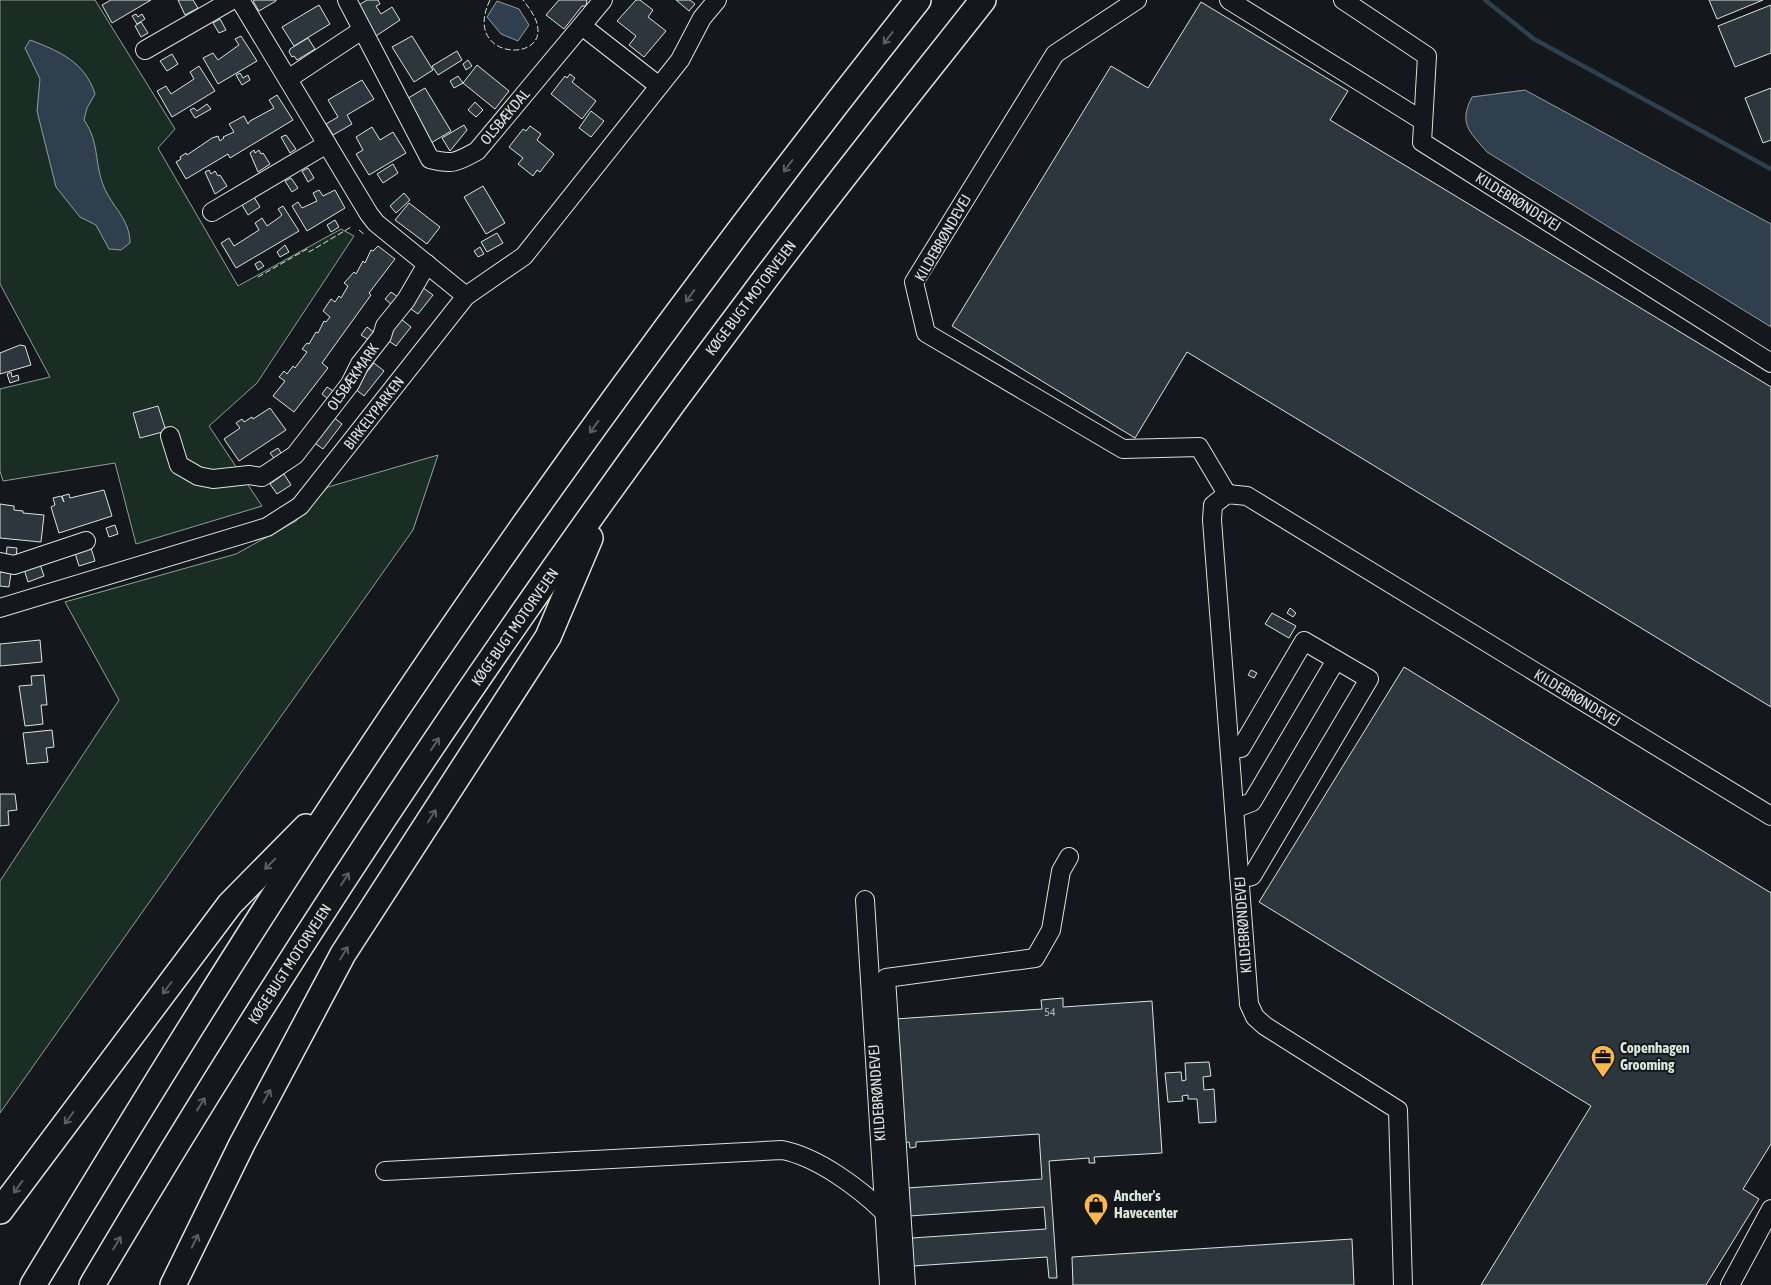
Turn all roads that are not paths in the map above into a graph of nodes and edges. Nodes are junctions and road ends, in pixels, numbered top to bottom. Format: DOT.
graph roads {
  1 [pos="232,0"];
  2 [pos="240,0"];
  3 [pos="347,0"];
  4 [pos="603,0"];
  5 [pos="717,0"];
  6 [pos="918,0"];
  7 [pos="982,0"];
  8 [pos="1137,0"];
  9 [pos="1229,0"];
  10 [pos="1343,0"];
  11 [pos="582,26"];
  12 [pos="362,30"];
  13 [pos="145,50"];
  14 [pos="288,79"];
  15 [pos="659,86"];
  16 [pos="1423,121"];
  17 [pos="327,144"];
  18 [pos="212,212"];
  19 [pos="427,264"];
  20 [pos="466,296"];
  21 [pos="1771,363"];
  22 [pos="170,436"];
  23 [pos="609,493"];
  24 [pos="1227,494"];
  25 [pos="86,541"];
  26 [pos="0,562"];
  27 [pos="0,608"];
  28 [pos="1336,660"];
  29 [pos="1230,750"];
  30 [pos="342,792"];
  31 [pos="1234,810"];
  32 [pos="1771,816"];
  33 [pos="1069,857"];
  34 [pos="1240,878"];
  35 [pos="864,900"];
  36 [pos="384,1171"];
  37 [pos="1771,1209"];
  38 [pos="0,1211"];
  39 [pos="885,1212"];
  40 [pos="33,1285"];
  41 [pos="92,1285"];
  42 [pos="173,1285"];
  43 [pos="889,1285"];
  44 [pos="906,1285"];
  45 [pos="1402,1285"];
  46 [pos="1730,1285"];
  1 -- 13 [label="street"];
  2 -- 14 [label="street"];
  3 -- 12 [label="street, OLSBÆKDAL"];
  4 -- 11 [label="street, OLSBÆKDAL"];
  5 -- 15 [label="street, BIRKELYPARKEN"];
  6 -- 30 [label="highway, one-way"];
  7 -- 23 [label="highway, KØGE BUGT MOTORVEJEN"];
  8 -- 24 [label="street, KILDEBRØNDEVEJ"];
  9 -- 16 [label="street"];
  10 -- 16 [label="street, KILDEBRØNDEVEJ"];
  11 -- 12 [label="street, OLSBÆKDAL"];
  11 -- 15 [label="street"];
  12 -- 14 [label="street"];
  14 -- 17 [label="street"];
  15 -- 20 [label="street, BIRKELYPARKEN"];
  16 -- 21 [label="street, KILDEBRØNDEVEJ"];
  17 -- 18 [label="street"];
  17 -- 19 [label="street"];
  19 -- 20 [label="street"];
  19 -- 22 [label="street, OLSBÆKMARK"];
  20 -- 27 [label="street, BIRKELYPARKEN"];
  41 -- 23 [label="highway, KØGE BUGT MOTORVEJEN, one-way"];
  42 -- 23 [label="highway, one-way"];
  24 -- 29 [label="street, KILDEBRØNDEVEJ"];
  24 -- 32 [label="street, KILDEBRØNDEVEJ"];
  25 -- 26 [label="street"];
  28 -- 29 [label="street"];
  28 -- 31 [label="street"];
  28 -- 34 [label="street"];
  29 -- 31 [label="street, KILDEBRØNDEVEJ"];
  30 -- 38 [label="highway, one-way"];
  30 -- 40 [label="highway"];
  31 -- 34 [label="street, KILDEBRØNDEVEJ"];
  33 -- 44 [label="street"];
  34 -- 45 [label="street, KILDEBRØNDEVEJ"];
  35 -- 39 [label="street, KILDEBRØNDEVEJ"];
  36 -- 39 [label="street"];
  37 -- 46 [label="street"];
  39 -- 43 [label="street, KILDEBRØNDEVEJ"];
}
